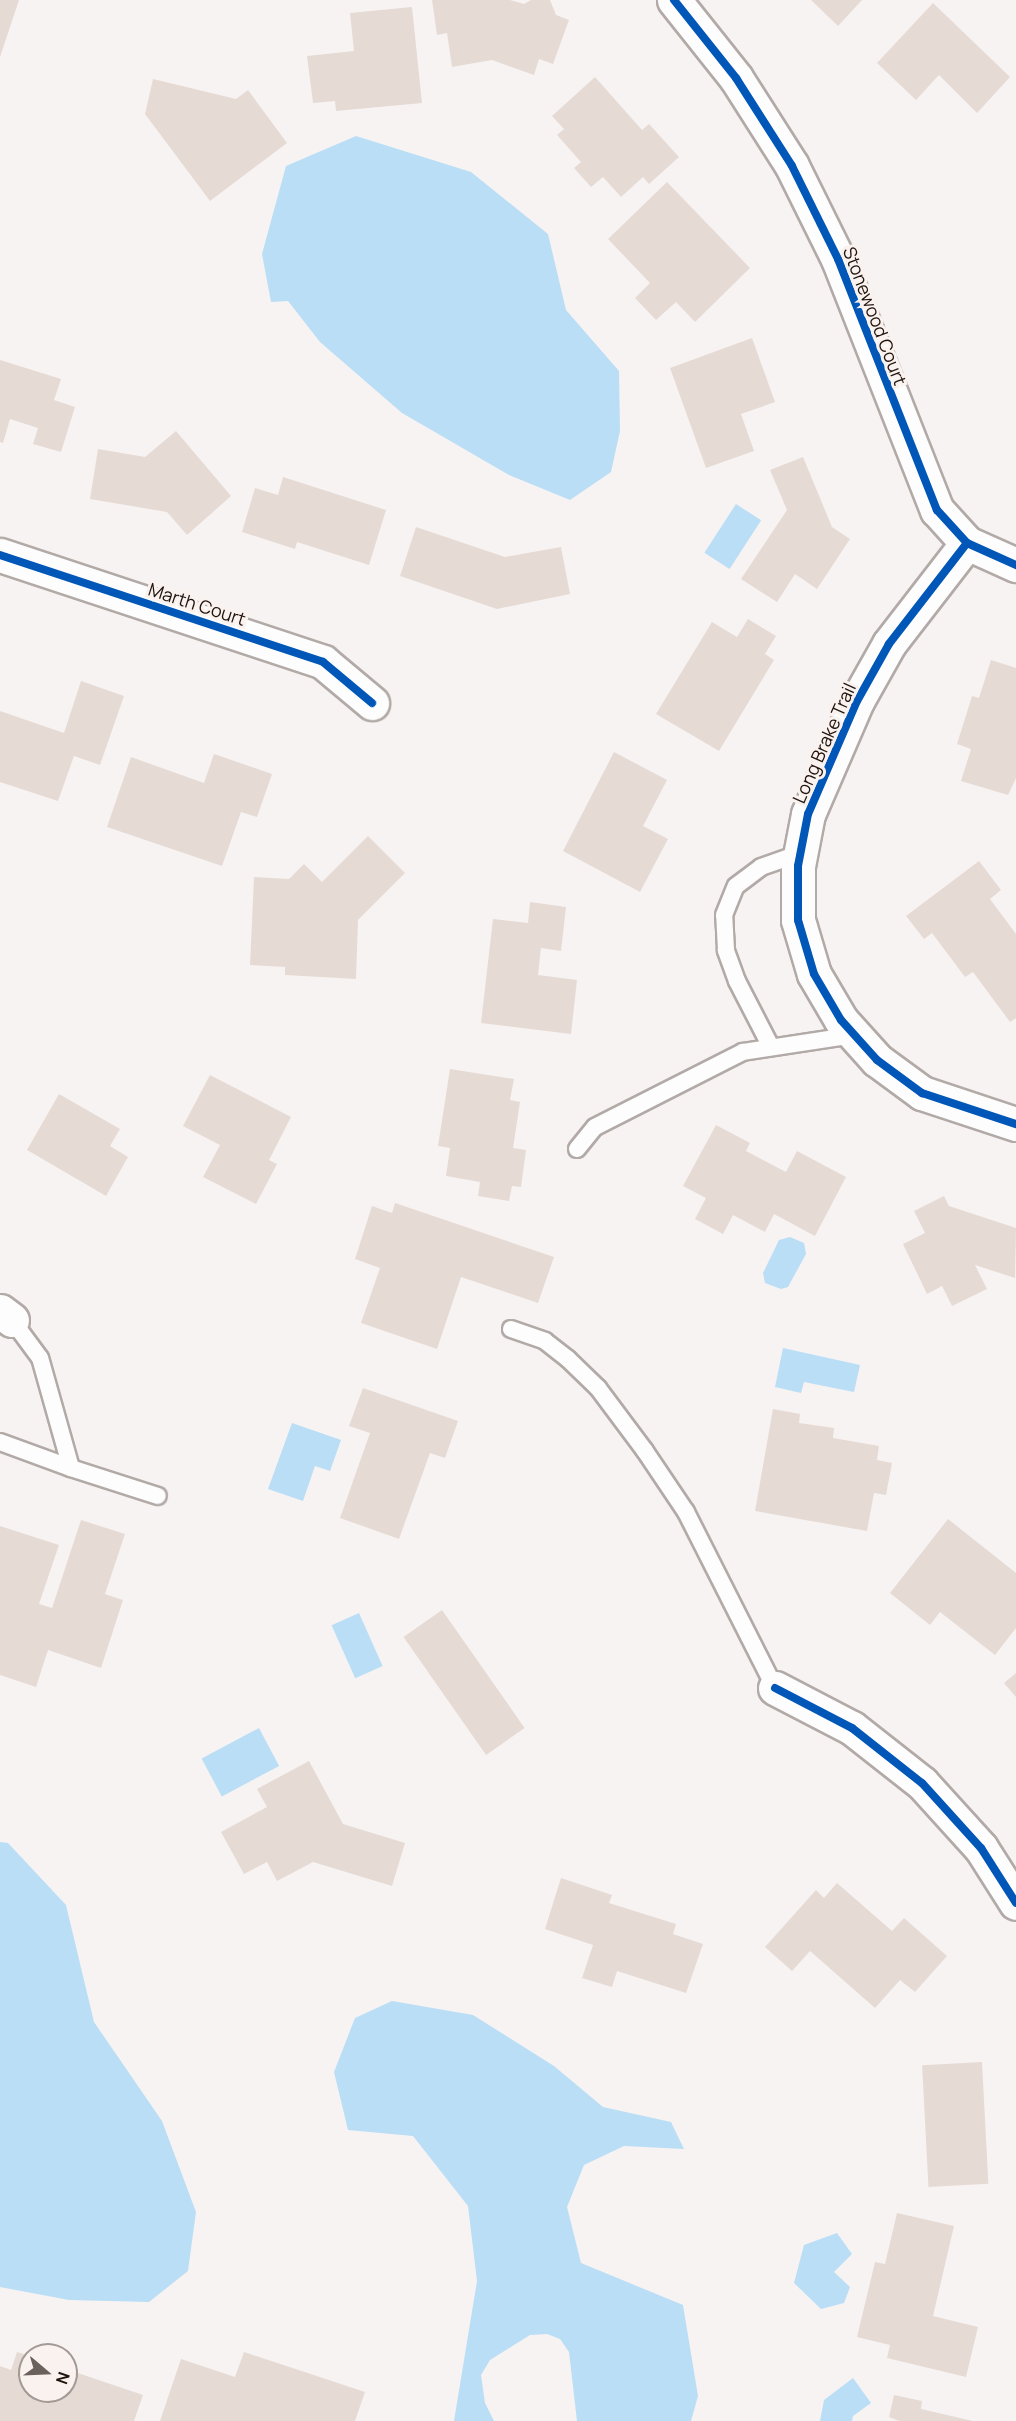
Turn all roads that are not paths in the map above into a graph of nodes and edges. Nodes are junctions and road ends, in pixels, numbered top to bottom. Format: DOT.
graph roads {
  1 [pos="674,0"];
  2 [pos="967,543"];
  3 [pos="0,555"];
  4 [pos="1016,565"];
  5 [pos="372,703"];
  6 [pos="801,853"];
  7 [pos="854,1035"];
  8 [pos="770,1045"];
  9 [pos="1016,1125"];
  10 [pos="577,1149"];
  11 [pos="6,1316"];
  12 [pos="511,1329"];
  13 [pos="0,1442"];
  14 [pos="71,1468"];
  15 [pos="158,1496"];
  16 [pos="774,1688"];
  17 [pos="1016,1903"];
  1 -- 2 [label="street, Stonewood Court"];
  2 -- 4 [label="street, Stonewood Court"];
  2 -- 6 [label="street, Long Brake Trail"];
  3 -- 5 [label="street, Marth Court"];
  6 -- 7 [label="street, Long Brake Trail"];
  6 -- 8 [label="lane"];
  7 -- 8 [label="lane"];
  7 -- 9 [label="street, Long Brake Trail"];
  8 -- 10 [label="lane"];
  11 -- 14 [label="lane"];
  12 -- 16 [label="lane"];
  13 -- 14 [label="lane"];
  14 -- 15 [label="lane"];
  16 -- 17 [label="street"];
}
